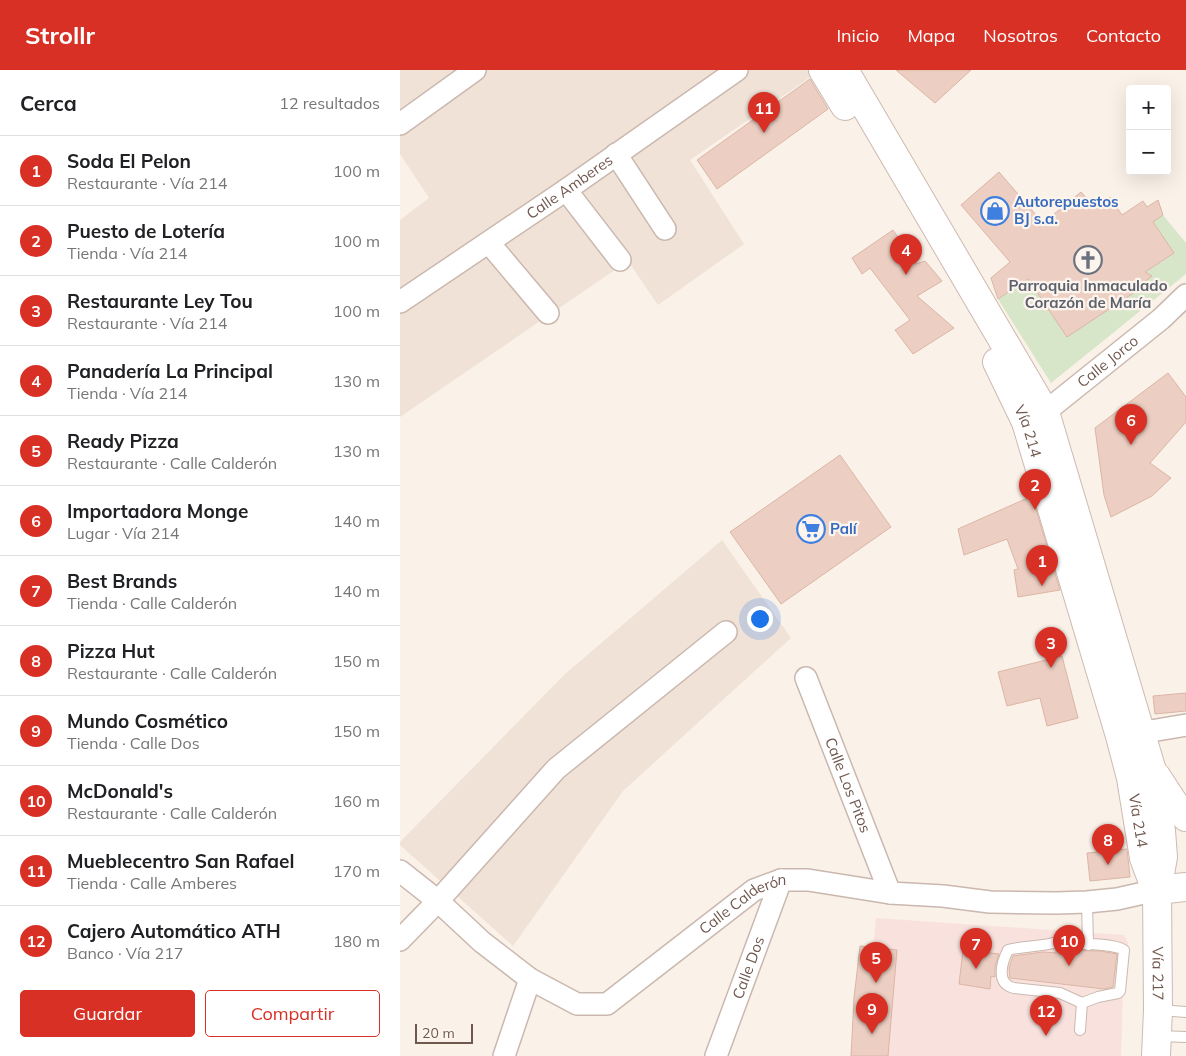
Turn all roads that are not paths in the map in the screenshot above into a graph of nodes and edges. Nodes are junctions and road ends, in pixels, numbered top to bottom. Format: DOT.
graph roads {
  1 [pos="475,70"];
  2 [pos="737,70"];
  3 [pos="823,70"];
  4 [pos="844,70"];
  5 [pos="400,124"];
  6 [pos="616,154"];
  7 [pos="566,190"];
  8 [pos="665,229"];
  9 [pos="489,243"];
  10 [pos="620,260"];
  11 [pos="1186,295"];
  12 [pos="402,296"];
  13 [pos="548,313"];
  14 [pos="1035,417"];
  15 [pos="726,632"];
  16 [pos="806,678"];
  17 [pos="1186,725"];
  18 [pos="1131,735"];
  19 [pos="1152,771"];
  20 [pos="1186,817"];
  21 [pos="400,871"];
  22 [pos="781,880"];
  23 [pos="1186,887"];
  24 [pos="1157,890"];
  25 [pos="890,893"];
  26 [pos="438,901"];
  27 [pos="1087,902"];
  28 [pos="400,940"];
  29 [pos="1088,945"];
  30 [pos="530,979"];
  31 [pos="1082,1003"];
  32 [pos="1186,1012"];
  33 [pos="1080,1030"];
  34 [pos="1157,1034"];
  35 [pos="1186,1037"];
  36 [pos="504,1056"];
  37 [pos="716,1056"];
  1 -- 5 [label="street"];
  2 -- 6 [label="street, Calle Amberes"];
  3 -- 14 [label="main road, Vía 214"];
  4 -- 14 [label="main road, Vía 214"];
  6 -- 7 [label="street, Calle Amberes"];
  6 -- 8 [label="street"];
  7 -- 9 [label="street, Calle Amberes"];
  7 -- 10 [label="street"];
  9 -- 12 [label="street, Calle Amberes"];
  9 -- 13 [label="street"];
  11 -- 14 [label="street, Calle Jorco"];
  14 -- 18 [label="main road, Vía 214"];
  15 -- 26 [label="street"];
  16 -- 25 [label="street, Calle Los Pitos"];
  17 -- 18 [label="street"];
  18 -- 19 [label="main road, Vía 214"];
  18 -- 24 [label="main road, Vía 214"];
  19 -- 20 [label="main road"];
  19 -- 24 [label="main road, Vía 214"];
  21 -- 26 [label="street, Calle Calderón"];
  22 -- 25 [label="street, Calle Calderón"];
  22 -- 30 [label="street, Calle Calderón"];
  22 -- 37 [label="street, Calle Dos"];
  23 -- 24 [label="main road"];
  24 -- 27 [label="street, Calle Calderón"];
  24 -- 34 [label="main road, Vía 217"];
  25 -- 27 [label="street, Calle Calderón"];
  26 -- 28 [label="street"];
  26 -- 30 [label="street, Calle Calderón"];
  27 -- 29 [label="lane"];
  29 -- 31 [label="lane"];
  29 -- 31 [label="lane"];
  30 -- 36 [label="street"];
  31 -- 33 [label="lane"];
  32 -- 34 [label="lane"];
  34 -- 35 [label="lane"];
}
